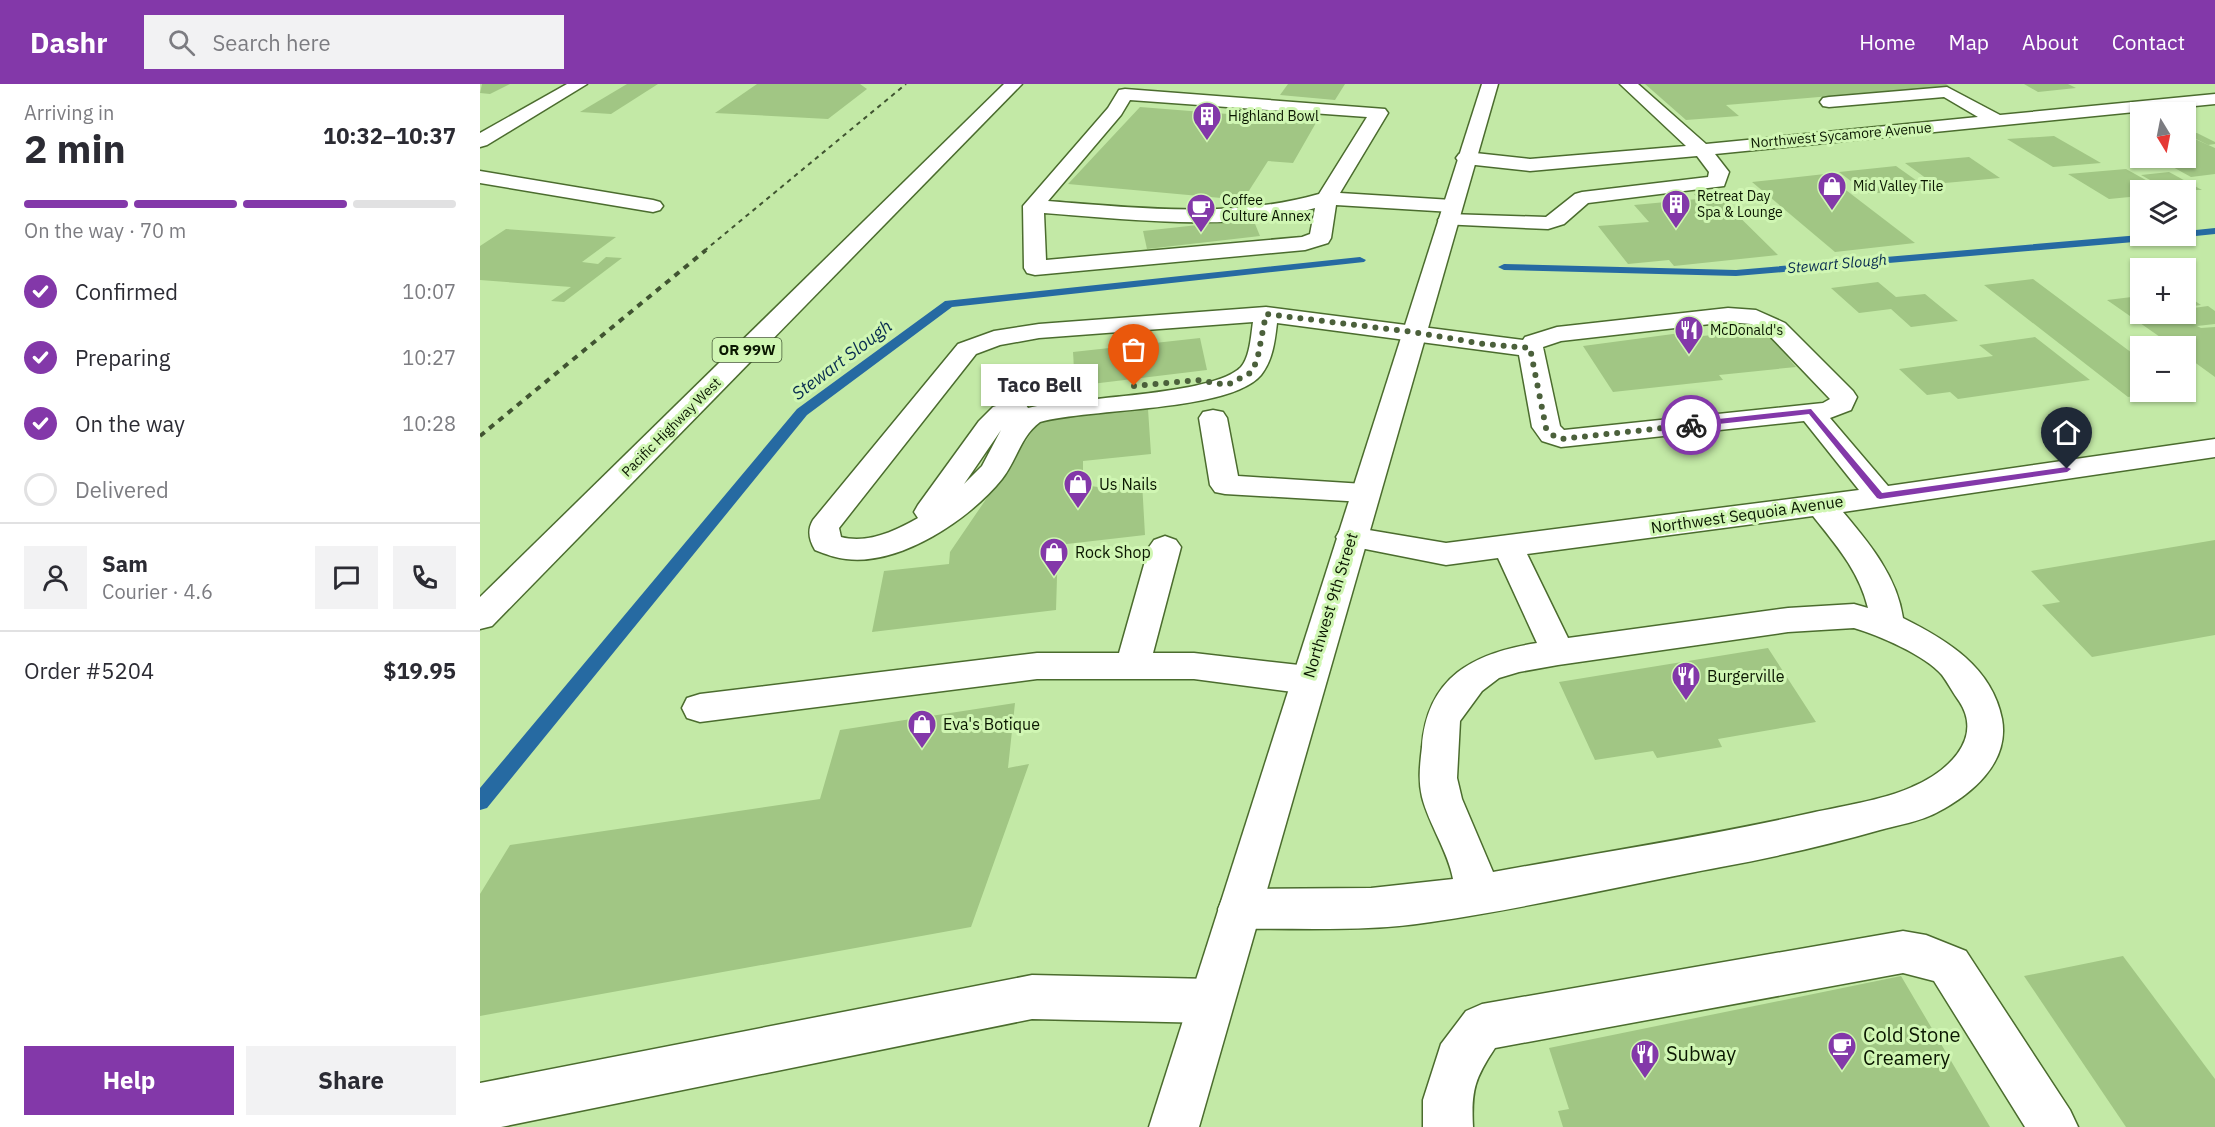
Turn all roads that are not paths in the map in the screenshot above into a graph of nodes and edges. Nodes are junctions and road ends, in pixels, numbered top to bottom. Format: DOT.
graph roads {
  1 [pos="579,84"];
  2 [pos="1014,84"];
  3 [pos="1490,84"];
  4 [pos="1628,84"];
  5 [pos="1954,88"];
  6 [pos="2215,99"];
  7 [pos="1829,102"];
  8 [pos="1996,120"];
  9 [pos="480,141"];
  10 [pos="1701,149"];
  11 [pos="1466,158"];
  12 [pos="480,177"];
  13 [pos="1328,198"];
  14 [pos="653,206"];
  15 [pos="1033,206"];
  16 [pos="1450,213"];
  17 [pos="1266,314"];
  18 [pos="1413,332"];
  19 [pos="1530,348"];
  20 [pos="1811,412"];
  21 [pos="1213,418"];
  22 [pos="2215,448"];
  23 [pos="1364,493"];
  24 [pos="1880,496"];
  25 [pos="1821,505"];
  26 [pos="1351,537"];
  27 [pos="1508,546"];
  28 [pos="1165,547"];
  29 [pos="480,617"];
  30 [pos="1887,626"];
  31 [pos="1558,652"];
  32 [pos="1131,667"];
  33 [pos="1308,680"];
  34 [pos="700,708"];
  35 [pos="1476,894"];
  36 [pos="1239,909"];
  37 [pos="1211,1001"];
  38 [pos="480,1107"];
  39 [pos="1174,1127"];
  40 [pos="1448,1127"];
  41 [pos="2053,1127"];
  1 -- 9 [label="main road"];
  2 -- 29 [label="main road, Pacific Highway West / OR 99W"];
  3 -- 11 [label="main road, Northwest 9th Street"];
  4 -- 10 [label="main road"];
  5 -- 7 [label="main road"];
  5 -- 8 [label="main road"];
  6 -- 8 [label="main road, Northwest Sycamore Avenue"];
  8 -- 10 [label="main road, Northwest Sycamore Avenue"];
  10 -- 11 [label="main road, Northwest Sycamore Avenue"];
  10 -- 16 [label="main road"];
  11 -- 16 [label="main road, Northwest 9th Street"];
  12 -- 14 [label="main road"];
  13 -- 15 [label="main road"];
  13 -- 15 [label="main road"];
  13 -- 15 [label="main road"];
  13 -- 16 [label="main road"];
  16 -- 18 [label="main road, Northwest 9th Street"];
  17 -- 17 [label="main road"];
  17 -- 18 [label="main road"];
  18 -- 19 [label="main road"];
  18 -- 23 [label="main road, Northwest 9th Street"];
  19 -- 20 [label="main road"];
  19 -- 20 [label="main road"];
  20 -- 24 [label="main road"];
  21 -- 23 [label="main road"];
  22 -- 24 [label="main road, Northwest Sequoia Avenue"];
  23 -- 26 [label="main road, Northwest 9th Street"];
  24 -- 25 [label="main road, Northwest Sequoia Avenue"];
  25 -- 27 [label="main road, Northwest Sequoia Avenue"];
  25 -- 30 [label="main road"];
  26 -- 27 [label="main road, Northwest Sequoia Avenue"];
  26 -- 33 [label="main road, Northwest 9th Street"];
  27 -- 31 [label="main road"];
  28 -- 32 [label="main road"];
  30 -- 31 [label="main road"];
  30 -- 35 [label="main road"];
  31 -- 35 [label="main road"];
  32 -- 33 [label="main road"];
  32 -- 34 [label="main road"];
  33 -- 36 [label="main road, Northwest 9th Street"];
  35 -- 36 [label="main road"];
  36 -- 37 [label="main road, Northwest 9th Street"];
  37 -- 38 [label="main road"];
  37 -- 39 [label="main road, Northwest 9th Street"];
  40 -- 41 [label="main road"];
}
